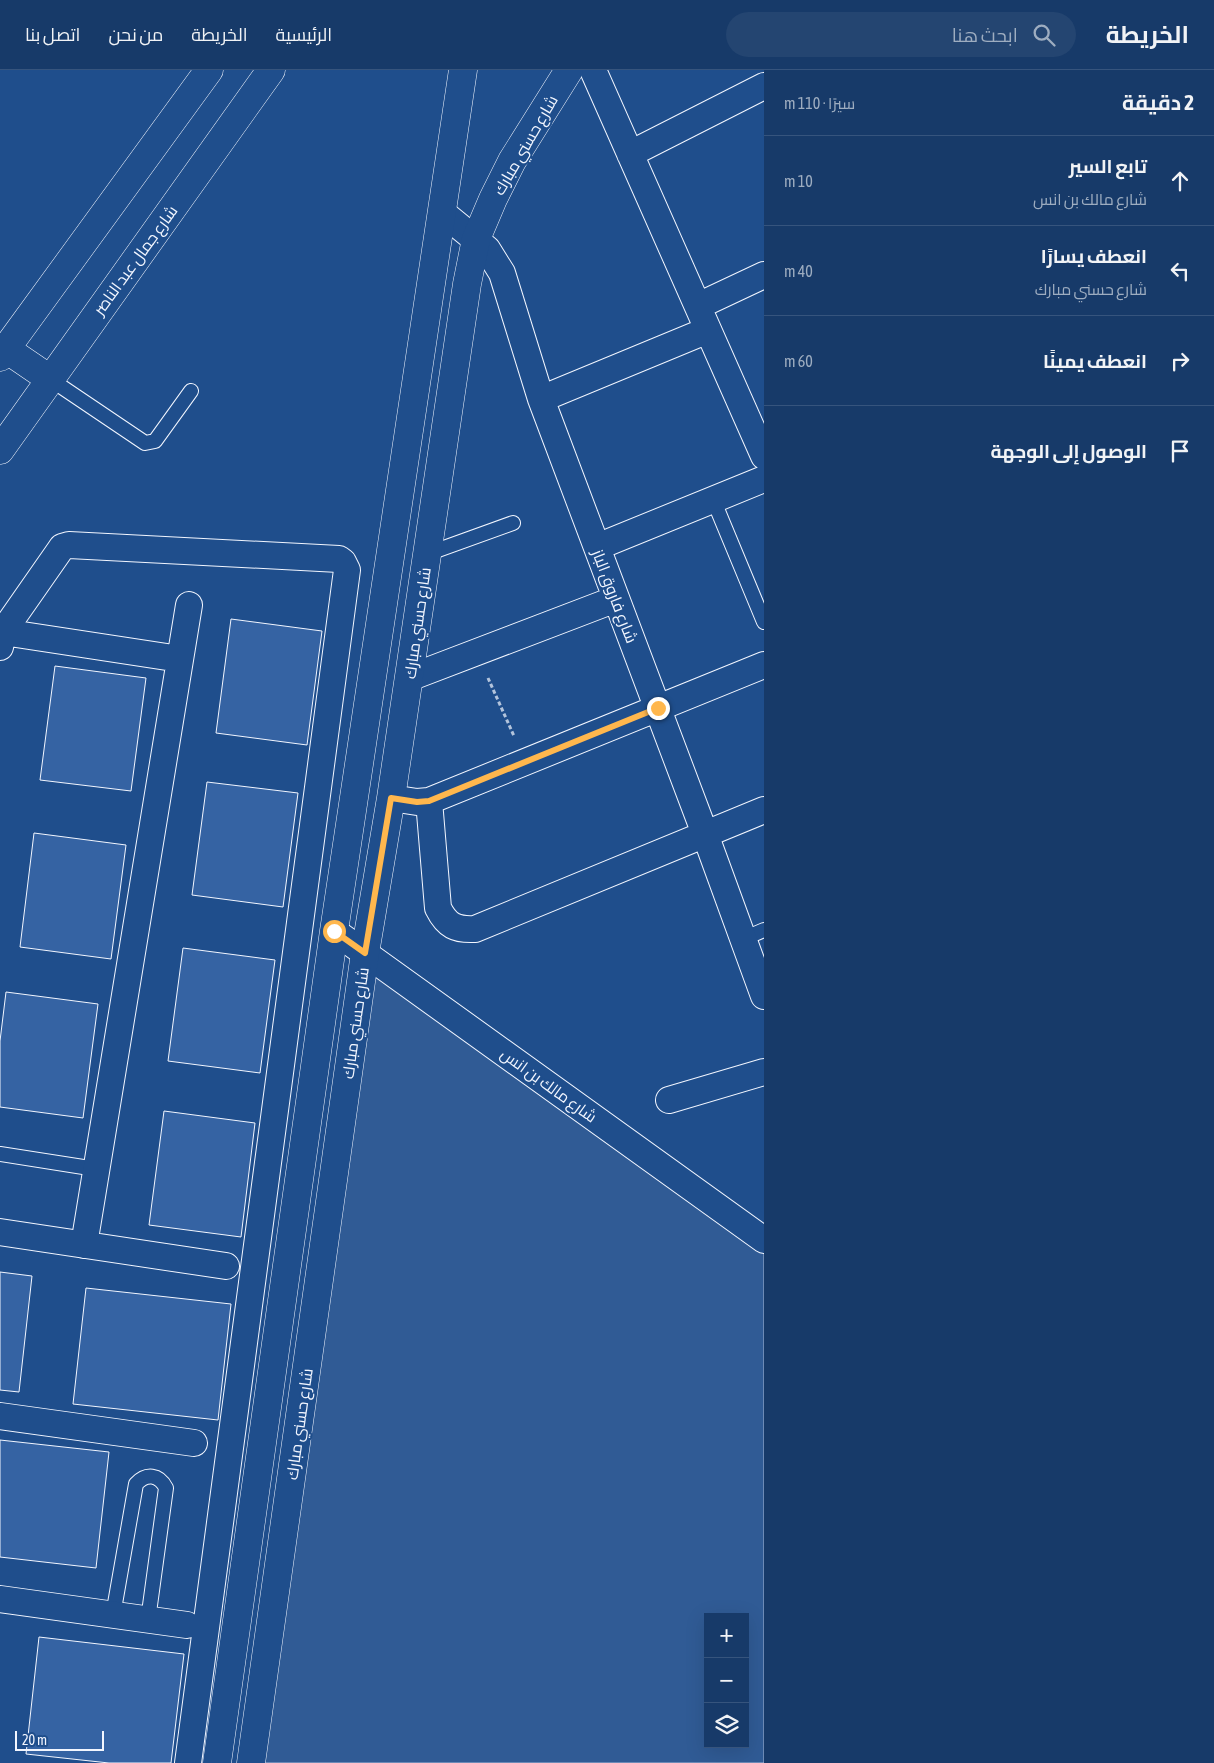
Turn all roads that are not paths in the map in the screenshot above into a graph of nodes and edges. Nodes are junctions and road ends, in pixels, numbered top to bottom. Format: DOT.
graph roads {
  1 [pos="209,70"];
  2 [pos="271,70"];
  3 [pos="464,70"];
  4 [pos="569,70"];
  5 [pos="593,70"];
  6 [pos="764,86"];
  7 [pos="630,154"];
  8 [pos="443,213"];
  9 [pos="476,239"];
  10 [pos="764,275"];
  11 [pos="698,306"];
  12 [pos="708,330"];
  13 [pos="3,353"];
  14 [pos="50,379"];
  15 [pos="191,391"];
  16 [pos="541,399"];
  17 [pos="0,450"];
  18 [pos="764,456"];
  19 [pos="764,478"];
  20 [pos="714,499"];
  21 [pos="513,523"];
  22 [pos="597,547"];
  23 [pos="427,554"];
  24 [pos="616,599"];
  25 [pos="189,605"];
  26 [pos="764,622"];
  27 [pos="1,639"];
  28 [pos="180,659"];
  29 [pos="764,665"];
  30 [pos="409,678"];
  31 [pos="658,708"];
  32 [pos="391,798"];
  33 [pos="429,801"];
  34 [pos="764,810"];
  35 [pos="705,834"];
  36 [pos="334,931"];
  37 [pos="753,934"];
  38 [pos="365,953"];
  39 [pos="764,996"];
  40 [pos="764,1072"];
  41 [pos="669,1100"];
  42 [pos="0,1154"];
  43 [pos="96,1169"];
  44 [pos="0,1232"];
  45 [pos="764,1240"];
  46 [pos="84,1245"];
  47 [pos="226,1266"];
  48 [pos="0,1416"];
  49 [pos="194,1443"];
  50 [pos="0,1600"];
  51 [pos="113,1615"];
  52 [pos="148,1620"];
  53 [pos="187,1625"];
  54 [pos="188,1763"];
  55 [pos="217,1763"];
  56 [pos="251,1763"];
  1 -- 13 [label="street"];
  2 -- 14 [label="street, شارع جمال عبد الناصر"];
  3 -- 8 [label="street, شارع حسني مبارك"];
  4 -- 9 [label="street, شارع حسني مبارك"];
  5 -- 7 [label="street"];
  6 -- 7 [label="street"];
  7 -- 11 [label="street"];
  8 -- 9 [label="street, شارع فاروق الباز"];
  8 -- 36 [label="street, شارع حسني مبارك"];
  9 -- 16 [label="street, شارع فاروق الباز"];
  9 -- 23 [label="street, شارع حسني مبارك"];
  10 -- 11 [label="street"];
  11 -- 12 [label="street"];
  12 -- 16 [label="street"];
  12 -- 18 [label="street"];
  13 -- 14 [label="street"];
  14 -- 15 [label="lane"];
  14 -- 17 [label="street, شارع جمال عبد الناصر"];
  16 -- 22 [label="street, شارع فاروق الباز"];
  19 -- 20 [label="street"];
  20 -- 22 [label="street"];
  20 -- 26 [label="lane"];
  21 -- 23 [label="lane"];
  22 -- 24 [label="street, شارع فاروق الباز"];
  23 -- 30 [label="street, شارع حسني مبارك"];
  24 -- 30 [label="street"];
  24 -- 31 [label="street, شارع فاروق الباز"];
  25 -- 28 [label="street"];
  27 -- 28 [label="street"];
  27 -- 54 [label="street"];
  28 -- 43 [label="street"];
  29 -- 31 [label="street"];
  30 -- 32 [label="street, شارع حسني مبارك"];
  31 -- 33 [label="street"];
  31 -- 35 [label="street, شارع فاروق الباز"];
  32 -- 33 [label="street"];
  32 -- 38 [label="street, شارع حسني مبارك"];
  33 -- 35 [label="street"];
  34 -- 35 [label="street"];
  35 -- 37 [label="street, شارع فاروق الباز"];
  36 -- 38 [label="street, شارع مالك بن انس"];
  36 -- 55 [label="street, شارع حسني مبارك"];
  37 -- 39 [label="street, شارع فاروق الباز"];
  38 -- 45 [label="street, شارع مالك بن انس"];
  38 -- 56 [label="street, شارع حسني مبارك"];
  40 -- 41 [label="street"];
  42 -- 43 [label="lane"];
  43 -- 46 [label="street"];
  44 -- 46 [label="street"];
  46 -- 47 [label="street"];
  48 -- 49 [label="street"];
  50 -- 51 [label="street"];
  51 -- 52 [label="street"];
  51 -- 52 [label="lane"];
  52 -- 53 [label="street"];
}
